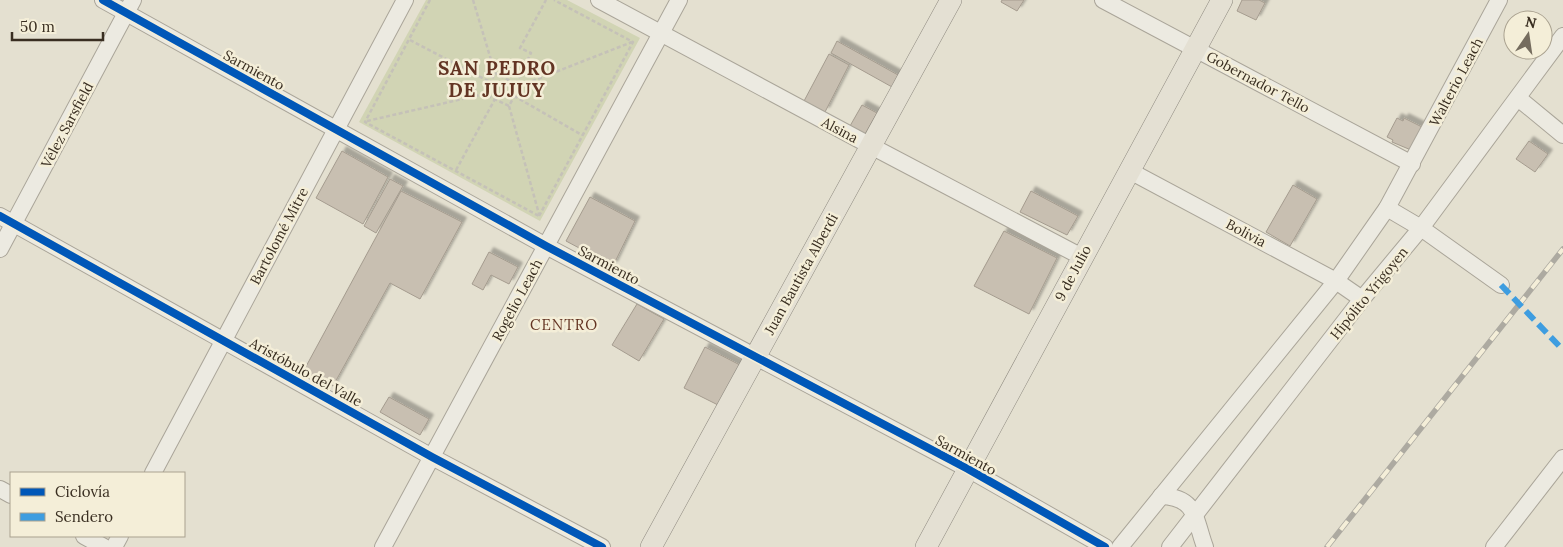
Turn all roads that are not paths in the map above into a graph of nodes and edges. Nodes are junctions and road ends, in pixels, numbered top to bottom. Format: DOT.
graph roads {
  1 [pos="103,0"];
  2 [pos="405,0"];
  3 [pos="599,0"];
  4 [pos="679,0"];
  5 [pos="950,0"];
  6 [pos="1104,0"];
  7 [pos="1222,0"];
  8 [pos="1499,0"];
  9 [pos="130,6"];
  10 [pos="661,33"];
  11 [pos="1563,36"];
  12 [pos="1195,49"];
  13 [pos="1518,98"];
  14 [pos="335,130"];
  15 [pos="1563,135"];
  16 [pos="871,146"];
  17 [pos="1412,164"];
  18 [pos="1128,170"];
  19 [pos="1387,208"];
  20 [pos="0,216"];
  21 [pos="14,224"];
  22 [pos="1421,228"];
  23 [pos="546,246"];
  24 [pos="0,249"];
  25 [pos="1082,257"];
  26 [pos="1336,281"];
  27 [pos="1501,285"];
  28 [pos="1362,299"];
  29 [pos="224,340"];
  30 [pos="756,357"];
  31 [pos="432,457"];
  32 [pos="1563,458"];
  33 [pos="968,469"];
  34 [pos="154,472"];
  35 [pos="1161,496"];
  36 [pos="1195,514"];
  37 [pos="86,537"];
  38 [pos="1499,545"];
  39 [pos="104,547"];
  40 [pos="383,547"];
  41 [pos="602,547"];
  42 [pos="651,547"];
  43 [pos="926,547"];
  44 [pos="1105,547"];
  45 [pos="1120,547"];
  46 [pos="1170,547"];
  47 [pos="1190,547"];
  48 [pos="1195,547"];
  49 [pos="1205,547"];
  1 -- 9 [label="street, Sarmiento"];
  2 -- 14 [label="street, Bartolomé Mitre"];
  3 -- 10 [label="street, Alsina"];
  4 -- 10 [label="street, Rogelio Leach"];
  5 -- 16 [label="main road, Juan Bautista Alberdi"];
  6 -- 12 [label="street, Gobernador Tello"];
  7 -- 12 [label="main road, 9 de Julio"];
  8 -- 17 [label="street, Walterio Leach"];
  9 -- 14 [label="street, Sarmiento"];
  9 -- 21 [label="street, Vélez Sarsfield"];
  10 -- 16 [label="street, Alsina"];
  10 -- 23 [label="street, Rogelio Leach"];
  11 -- 13 [label="street, Hipólito Yrigoyen"];
  12 -- 17 [label="street, Gobernador Tello"];
  12 -- 18 [label="main road, 9 de Julio"];
  13 -- 15 [label="street"];
  13 -- 22 [label="street, Hipólito Yrigoyen"];
  14 -- 23 [label="street, Sarmiento"];
  14 -- 29 [label="street, Bartolomé Mitre"];
  16 -- 25 [label="street, Alsina"];
  16 -- 30 [label="main road, Juan Bautista Alberdi"];
  17 -- 19 [label="street"];
  18 -- 25 [label="main road, 9 de Julio"];
  18 -- 26 [label="street, Bolivia"];
  19 -- 22 [label="street"];
  19 -- 26 [label="street"];
  20 -- 21 [label="street, Aristóbulo del Valle"];
  21 -- 24 [label="street, Vélez Sarsfield"];
  21 -- 29 [label="street, Aristóbulo del Valle"];
  22 -- 27 [label="street"];
  22 -- 28 [label="street, Hipólito Yrigoyen"];
  23 -- 30 [label="street, Sarmiento"];
  23 -- 31 [label="street, Rogelio Leach"];
  25 -- 33 [label="main road, 9 de Julio"];
  26 -- 28 [label="street, Bolivia"];
  26 -- 35 [label="street"];
  28 -- 36 [label="street, Hipólito Yrigoyen"];
  29 -- 31 [label="street, Aristóbulo del Valle"];
  29 -- 34 [label="street, Bartolomé Mitre"];
  30 -- 33 [label="street, Sarmiento"];
  30 -- 42 [label="main road, Juan Bautista Alberdi"];
  31 -- 40 [label="street, Rogelio Leach"];
  31 -- 41 [label="street, Aristóbulo del Valle"];
  32 -- 38 [label="street"];
  33 -- 43 [label="main road, 9 de Julio"];
  33 -- 44 [label="street, Sarmiento"];
  35 -- 36 [label="street"];
  35 -- 45 [label="street"];
  36 -- 46 [label="street, Hipólito Yrigoyen"];
  36 -- 49 [label="street"];
  37 -- 39 [label="street"];
  47 -- 48 [label="street"];
}
